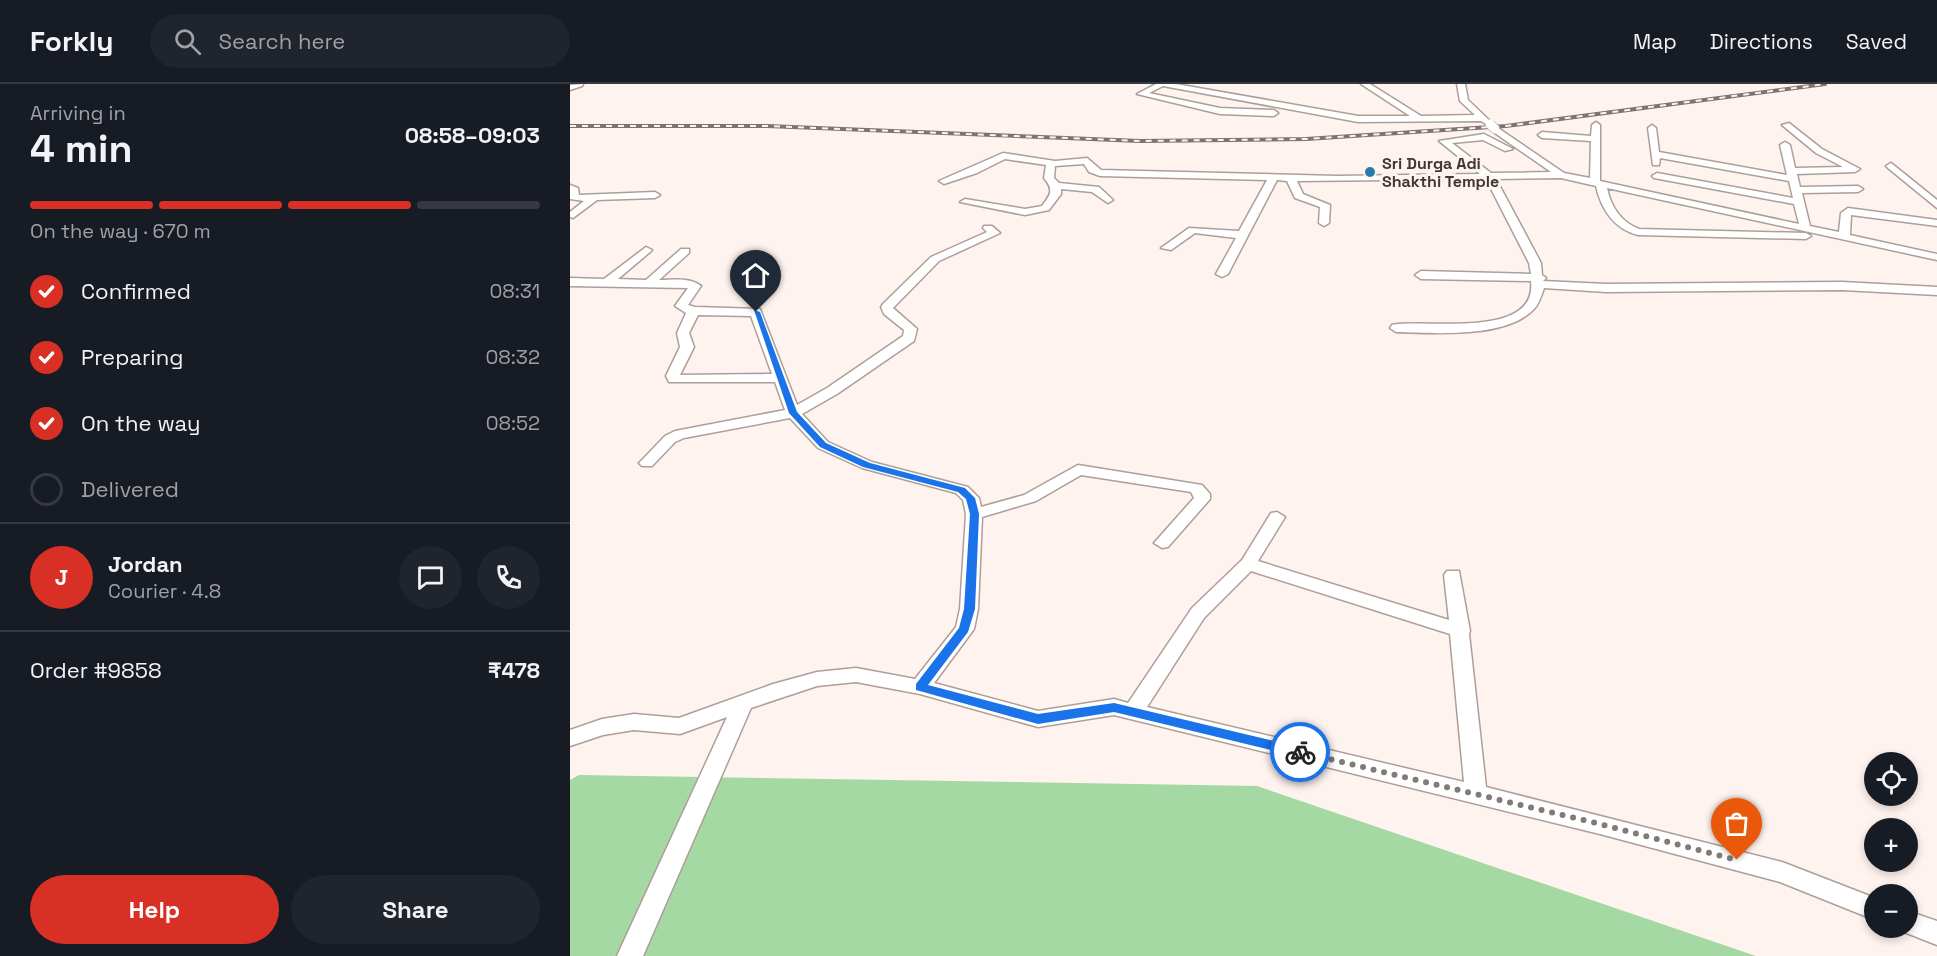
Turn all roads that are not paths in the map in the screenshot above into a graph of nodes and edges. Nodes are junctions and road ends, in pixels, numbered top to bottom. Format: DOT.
graph roads {
  1 [pos="579,84"];
  2 [pos="1162,84"];
  3 [pos="1365,84"];
  4 [pos="1461,84"];
  5 [pos="570,88"];
  6 [pos="1318,114"];
  7 [pos="1422,120"];
  8 [pos="1489,124"];
  9 [pos="1596,125"];
  10 [pos="1786,125"];
  11 [pos="1652,128"];
  12 [pos="1542,135"];
  13 [pos="1597,139"];
  14 [pos="1785,145"];
  15 [pos="1654,154"];
  16 [pos="1052,163"];
  17 [pos="1544,164"];
  18 [pos="1891,166"];
  19 [pos="1561,175"];
  20 [pos="1792,175"];
  21 [pos="1657,176"];
  22 [pos="1490,177"];
  23 [pos="1273,179"];
  24 [pos="1291,179"];
  25 [pos="944,181"];
  26 [pos="1598,184"];
  27 [pos="1056,186"];
  28 [pos="570,188"];
  29 [pos="1858,189"];
  30 [pos="1795,190"];
  31 [pos="655,195"];
  32 [pos="595,197"];
  33 [pos="1657,197"];
  34 [pos="1108,200"];
  35 [pos="965,202"];
  36 [pos="1797,202"];
  37 [pos="1937,205"];
  38 [pos="571,210"];
  39 [pos="1324,223"];
  40 [pos="1937,223"];
  41 [pos="988,228"];
  42 [pos="1805,228"];
  43 [pos="1824,232"];
  44 [pos="1242,235"];
  45 [pos="1844,237"];
  46 [pos="1167,248"];
  47 [pos="646,250"];
  48 [pos="685,251"];
  49 [pos="1937,257"];
  50 [pos="1222,274"];
  51 [pos="1421,274"];
  52 [pos="1540,281"];
  53 [pos="570,282"];
  54 [pos="605,284"];
  55 [pos="648,284"];
  56 [pos="1937,291"];
  57 [pos="693,311"];
  58 [pos="1396,328"];
  59 [pos="781,378"];
  60 [pos="793,413"];
  61 [pos="647,463"];
  62 [pos="974,514"];
  63 [pos="1276,517"];
  64 [pos="1162,543"];
  65 [pos="1248,564"];
  66 [pos="1453,575"];
  67 [pos="1461,631"];
  68 [pos="920,687"];
  69 [pos="742,704"];
  70 [pos="1133,712"];
  71 [pos="570,738"];
  72 [pos="1476,794"];
  73 [pos="1864,905"];
  74 [pos="1918,926"];
  75 [pos="1937,933"];
  76 [pos="630,956"];
  1 -- 5 [label="street"];
  2 -- 6 [label="street"];
  2 -- 6 [label="street"];
  3 -- 7 [label="street"];
  4 -- 8 [label="street"];
  6 -- 7 [label="street"];
  7 -- 8 [label="street"];
  8 -- 17 [label="street"];
  9 -- 13 [label="street"];
  10 -- 20 [label="street"];
  11 -- 15 [label="street"];
  12 -- 13 [label="street"];
  13 -- 26 [label="street"];
  14 -- 20 [label="street"];
  15 -- 20 [label="street"];
  15 -- 21 [label="street"];
  16 -- 23 [label="street"];
  16 -- 25 [label="street"];
  16 -- 27 [label="street"];
  17 -- 19 [label="street"];
  17 -- 22 [label="street"];
  18 -- 37 [label="street"];
  19 -- 22 [label="street"];
  19 -- 26 [label="street"];
  20 -- 30 [label="street"];
  21 -- 33 [label="street"];
  21 -- 36 [label="street"];
  22 -- 24 [label="street"];
  22 -- 52 [label="street"];
  23 -- 24 [label="street"];
  23 -- 44 [label="street"];
  24 -- 39 [label="street"];
  26 -- 33 [label="street"];
  26 -- 43 [label="street"];
  27 -- 34 [label="street"];
  27 -- 35 [label="street"];
  28 -- 32 [label="street"];
  29 -- 30 [label="street"];
  30 -- 36 [label="street"];
  31 -- 32 [label="street"];
  32 -- 38 [label="street"];
  33 -- 42 [label="street"];
  36 -- 42 [label="street"];
  40 -- 45 [label="street"];
  41 -- 60 [label="street"];
  42 -- 43 [label="street"];
  43 -- 45 [label="street"];
  44 -- 46 [label="street"];
  44 -- 50 [label="street"];
  45 -- 49 [label="street"];
  47 -- 54 [label="street"];
  48 -- 55 [label="street"];
  51 -- 52 [label="street"];
  52 -- 56 [label="street"];
  52 -- 58 [label="street"];
  53 -- 54 [label="street"];
  54 -- 55 [label="street"];
  55 -- 57 [label="street"];
  57 -- 59 [label="street"];
  57 -- 59 [label="street"];
  59 -- 60 [label="street"];
  60 -- 61 [label="street"];
  60 -- 62 [label="street"];
  62 -- 64 [label="street"];
  62 -- 68 [label="street"];
  63 -- 65 [label="street"];
  65 -- 67 [label="street"];
  65 -- 70 [label="street"];
  66 -- 67 [label="street"];
  67 -- 72 [label="street"];
  68 -- 69 [label="street"];
  68 -- 70 [label="street"];
  69 -- 71 [label="street"];
  69 -- 76 [label="street"];
  70 -- 72 [label="street"];
  72 -- 73 [label="street"];
  74 -- 75 [label="street"];
}
